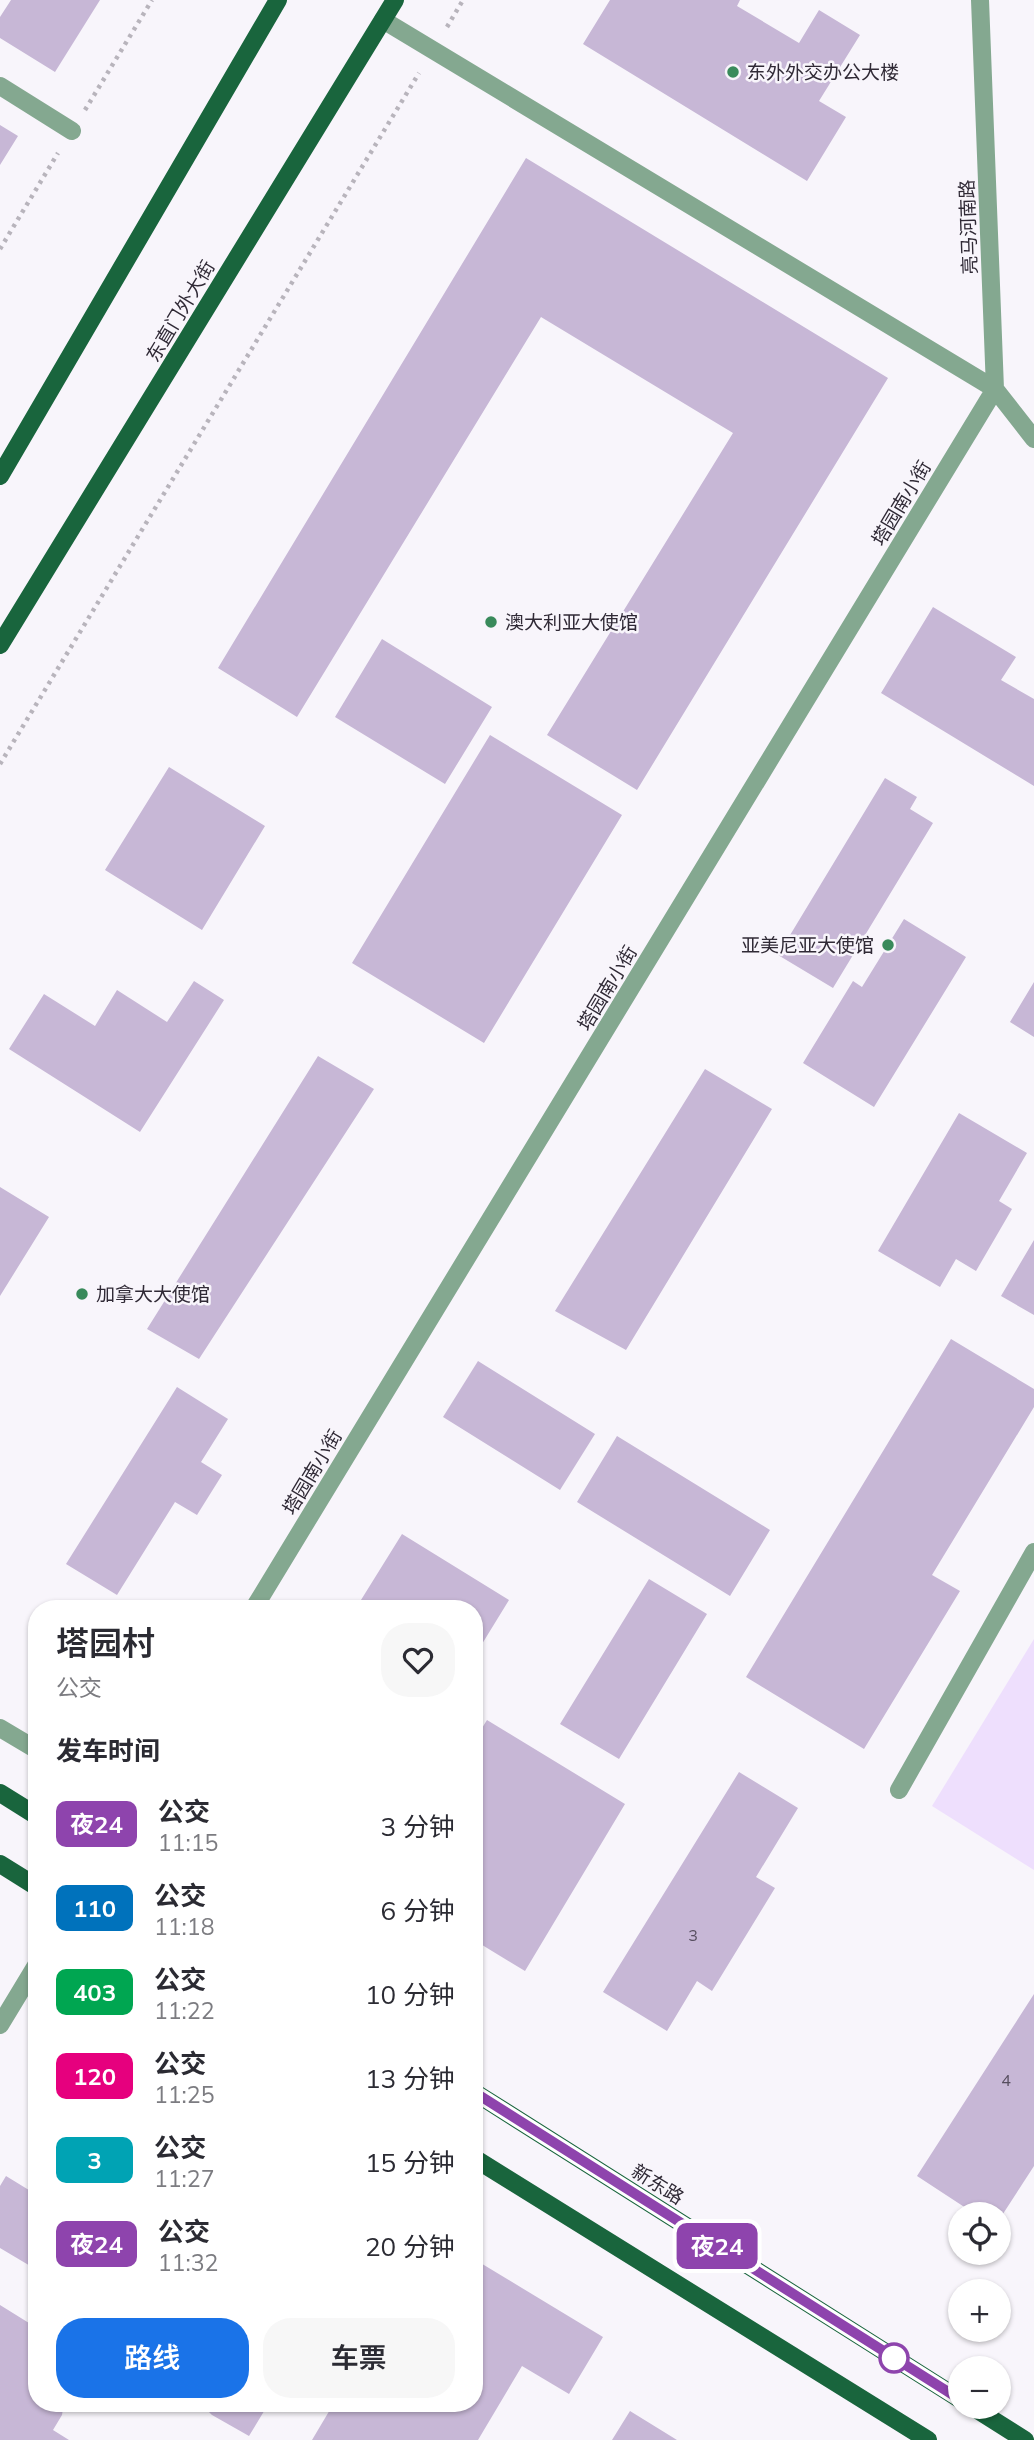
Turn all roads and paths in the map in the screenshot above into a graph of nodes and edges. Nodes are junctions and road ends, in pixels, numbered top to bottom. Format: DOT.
graph roads {
  1 [pos="278,0"];
  2 [pos="395,0"];
  3 [pos="463,0"];
  4 [pos="980,0"];
  5 [pos="383,20"];
  6 [pos="433,50"];
  7 [pos="0,86"];
  8 [pos="72,131"];
  9 [pos="995,389"];
  10 [pos="1034,439"];
  11 [pos="0,475"];
  12 [pos="0,645"];
  13 [pos="0,764"];
  14 [pos="1034,1552"];
  15 [pos="259,1600"];
  16 [pos="0,1728"];
  17 [pos="28,1745"];
  18 [pos="899,1790"];
  19 [pos="0,1793"];
  20 [pos="28,1810"];
  21 [pos="0,1864"];
  22 [pos="28,1881"];
  23 [pos="28,1979"];
  24 [pos="0,2025"];
  25 [pos="483,2098"];
  26 [pos="483,2164"];
  27 [pos="948,2392"];
  28 [pos="992,2419"];
  29 [pos="928,2440"];
  30 [pos="1025,2440"];
  1 -- 11 [label="main road"];
  2 -- 5 [label="main road, 东直门外大街"];
  3 -- 6 [label="path"];
  4 -- 9 [label="street, 亮马河南路"];
  5 -- 6 [label="street"];
  5 -- 12 [label="main road, 东直门外大街"];
  6 -- 9 [label="street"];
  6 -- 13 [label="path"];
  7 -- 8 [label="street"];
  9 -- 10 [label="street"];
  9 -- 15 [label="street, 塔园南小街"];
  14 -- 18 [label="street"];
  16 -- 17 [label="street"];
  19 -- 20 [label="main road"];
  21 -- 22 [label="main road"];
  23 -- 24 [label="street"];
  25 -- 27 [label="main road, 新东路"];
  26 -- 29 [label="main road"];
  28 -- 30 [label="main road"];
}
